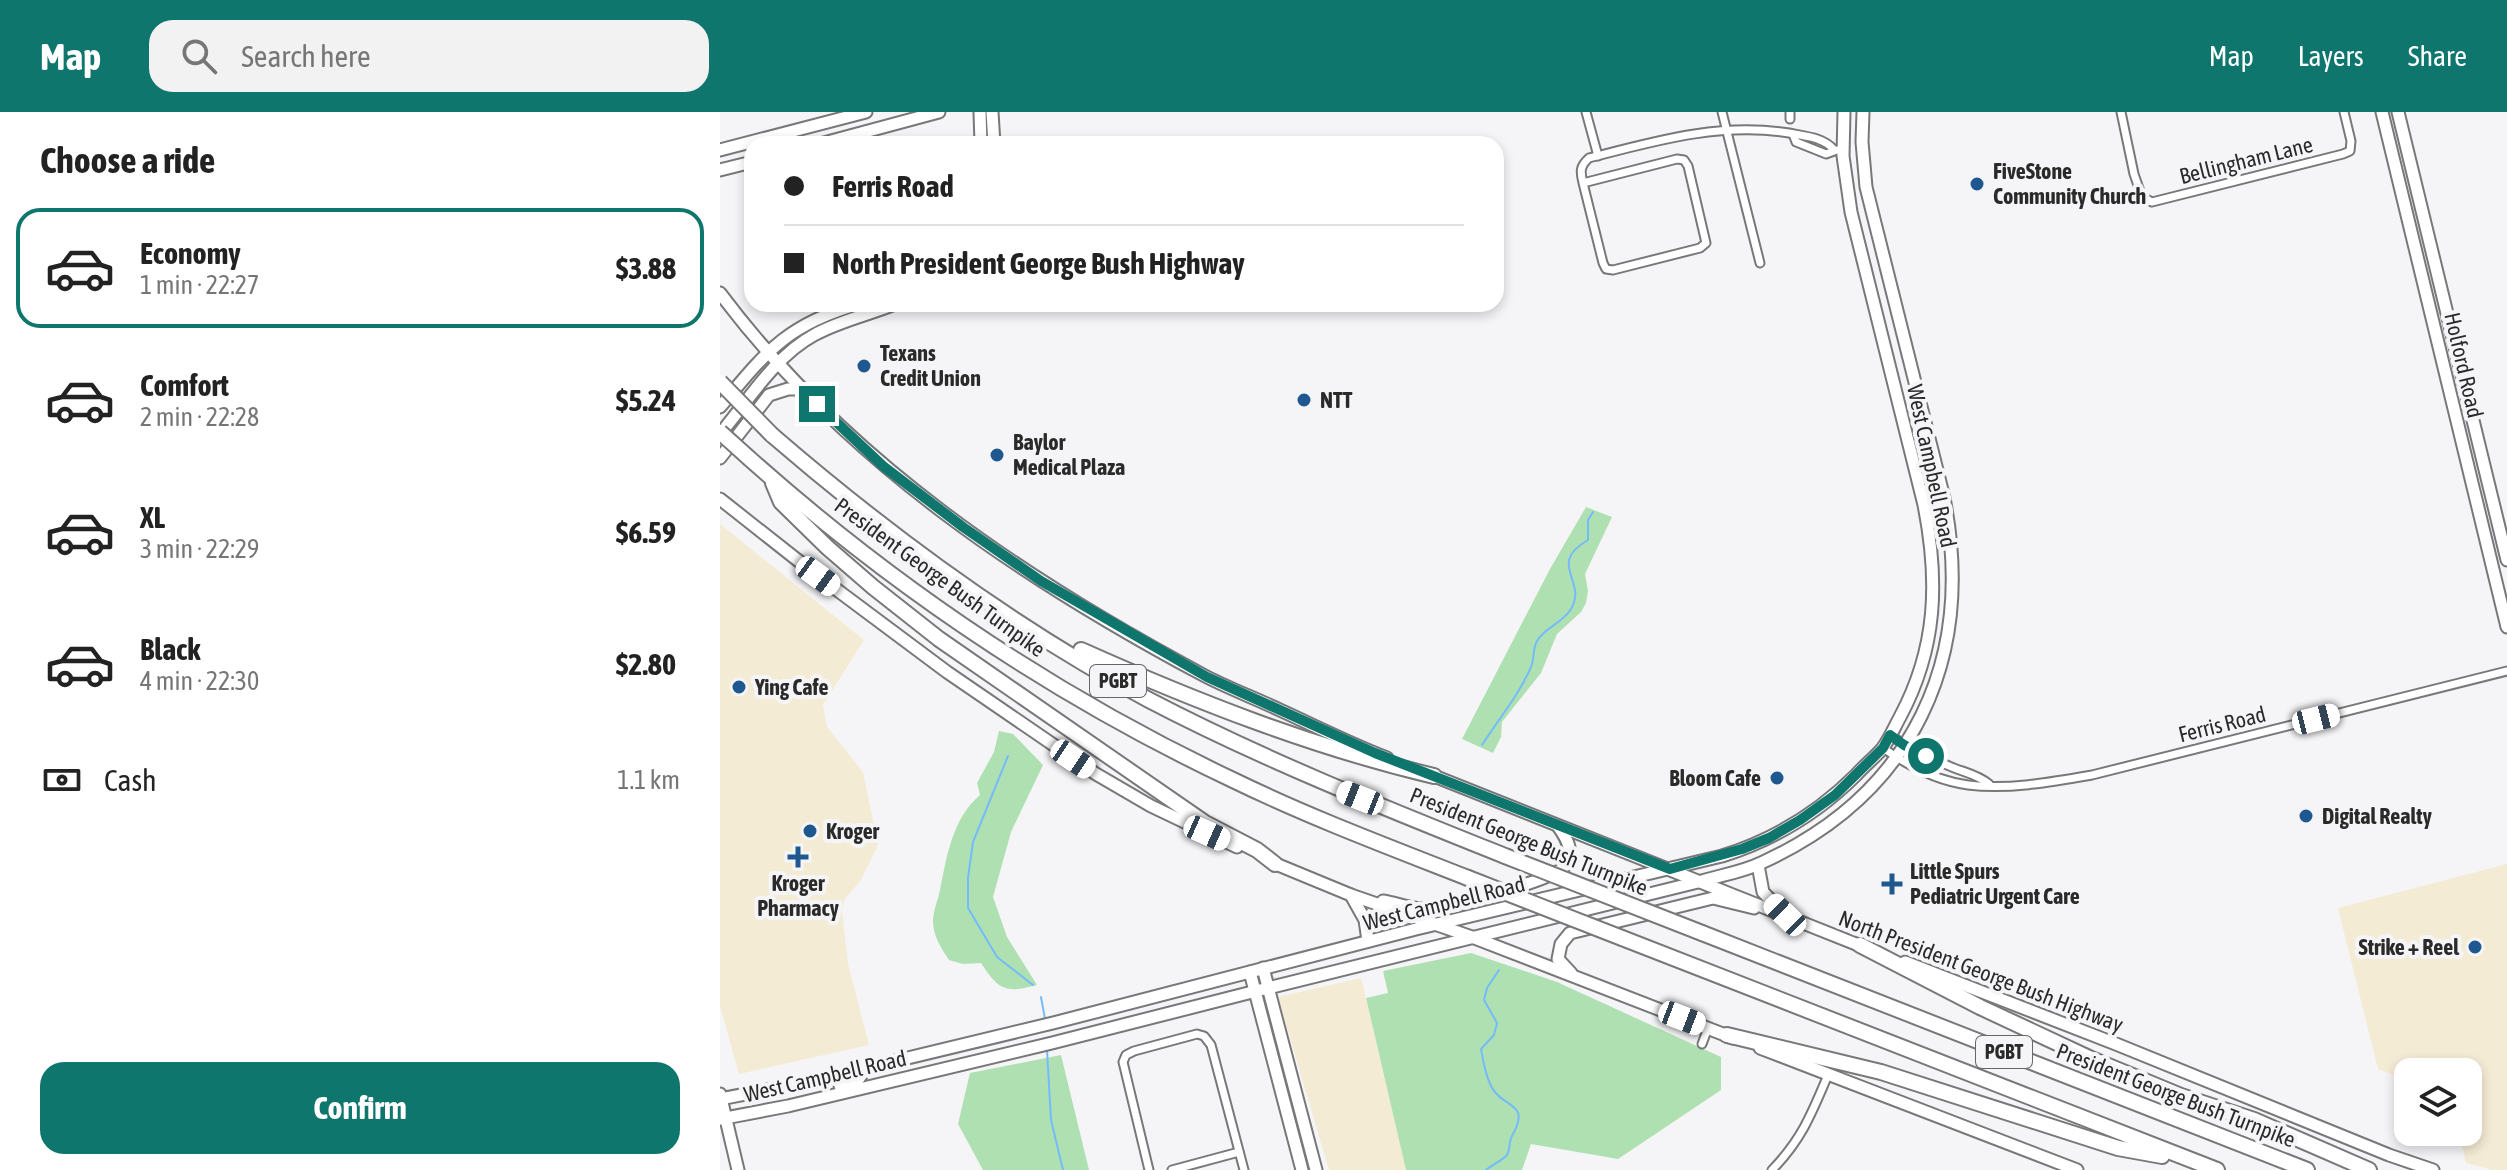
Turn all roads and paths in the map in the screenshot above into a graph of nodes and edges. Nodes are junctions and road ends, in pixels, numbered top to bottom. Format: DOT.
graph roads {
  1 [pos="866,112"];
  2 [pos="939,112"];
  3 [pos="980,112"];
  4 [pos="992,112"];
  5 [pos="1586,112"];
  6 [pos="1722,112"];
  7 [pos="1844,112"];
  8 [pos="1863,112"];
  9 [pos="2121,112"];
  10 [pos="2344,112"];
  11 [pos="2382,112"];
  12 [pos="2398,112"];
  13 [pos="1726,130"];
  14 [pos="1793,134"];
  15 [pos="774,136"];
  16 [pos="850,136"];
  17 [pos="981,136"];
  18 [pos="994,136"];
  19 [pos="1820,141"];
  20 [pos="744,144"];
  21 [pos="720,150"];
  22 [pos="1816,150"];
  23 [pos="1838,150"];
  24 [pos="1862,150"];
  25 [pos="1598,156"];
  26 [pos="744,164"];
  27 [pos="720,170"];
  28 [pos="1583,183"];
  29 [pos="1760,263"];
  30 [pos="720,293"];
  31 [pos="835,312"];
  32 [pos="872,312"];
  33 [pos="768,350"];
  34 [pos="779,363"];
  35 [pos="720,382"];
  36 [pos="802,389"];
  37 [pos="720,407"];
  38 [pos="720,433"];
  39 [pos="720,458"];
  40 [pos="772,479"];
  41 [pos="720,499"];
  42 [pos="2507,560"];
  43 [pos="1016,621"];
  44 [pos="2507,627"];
  45 [pos="2507,671"];
  46 [pos="1890,735"];
  47 [pos="1904,745"];
  48 [pos="1883,748"];
  49 [pos="1897,758"];
  50 [pos="1434,776"];
  51 [pos="1991,785"];
  52 [pos="1558,825"];
  53 [pos="1275,864"];
  54 [pos="1758,865"];
  55 [pos="1670,869"];
  56 [pos="1702,881"];
  57 [pos="1351,895"];
  58 [pos="1785,915"];
  59 [pos="1435,924"];
  60 [pos="1472,937"];
  61 [pos="1368,941"];
  62 [pos="1860,945"];
  63 [pos="1263,968"];
  64 [pos="1250,972"];
  65 [pos="1578,979"];
  66 [pos="1268,988"];
  67 [pos="1255,991"];
  68 [pos="1708,1028"];
  69 [pos="1727,1035"];
  70 [pos="1702,1044"];
  71 [pos="867,1067"];
  72 [pos="1828,1075"];
  73 [pos="720,1097"];
  74 [pos="788,1106"];
  75 [pos="723,1118"];
  76 [pos="1289,1119"];
  77 [pos="1308,1145"];
  78 [pos="1239,1152"];
  79 [pos="2196,1162"];
  80 [pos="738,1170"];
  81 [pos="1149,1170"];
  82 [pos="1172,1170"];
  83 [pos="1244,1170"];
  84 [pos="1302,1170"];
  85 [pos="1316,1170"];
  86 [pos="1772,1170"];
  87 [pos="2077,1170"];
  88 [pos="2217,1170"];
  89 [pos="2307,1170"];
  90 [pos="2369,1170"];
  91 [pos="2433,1170"];
  1 -- 15 [label="main road"];
  2 -- 16 [label="main road"];
  3 -- 17 [label="main road"];
  4 -- 18 [label="main road"];
  5 -- 25 [label="street"];
  6 -- 13 [label="street"];
  7 -- 23 [label="main road, West Campbell Road"];
  8 -- 24 [label="main road, West Campbell Road"];
  9 -- 10 [label="street, Bellingham Lane"];
  11 -- 44 [label="main road, Holford Road"];
  12 -- 42 [label="main road, Holford Road"];
  13 -- 14 [label="street"];
  13 -- 25 [label="street"];
  13 -- 29 [label="street"];
  14 -- 19 [label="street"];
  14 -- 22 [label="street"];
  19 -- 22 [label="street"];
  19 -- 23 [label="street"];
  20 -- 21 [label="main road"];
  22 -- 23 [label="street"];
  23 -- 24 [label="main road"];
  23 -- 46 [label="main road, West Campbell Road"];
  24 -- 47 [label="main road, West Campbell Road"];
  25 -- 28 [label="street"];
  26 -- 27 [label="main road"];
  28 -- 28 [label="street"];
  30 -- 33 [label="main road, North President George Bush Highway"];
  31 -- 33 [label="main road"];
  32 -- 34 [label="main road"];
  33 -- 34 [label="main road, North President George Bush Highway"];
  33 -- 37 [label="main road"];
  34 -- 36 [label="main road, North President George Bush Highway"];
  34 -- 38 [label="main road"];
  35 -- 43 [label="highway, President George Bush Turnpike / PGBT, bridge"];
  36 -- 39 [label="main road"];
  36 -- 50 [label="main road, North President George Bush Highway"];
  38 -- 40 [label="highway, President George Bush Turnpike / PGBT, bridge"];
  40 -- 53 [label="highway"];
  40 -- 79 [label="highway, President George Bush Turnpike / PGBT, bridge"];
  41 -- 53 [label="main road"];
  43 -- 50 [label="highway"];
  43 -- 89 [label="highway, President George Bush Turnpike / PGBT, bridge"];
  45 -- 51 [label="street, Ferris Road"];
  46 -- 47 [label="street, Ferris Road"];
  46 -- 48 [label="main road, West Campbell Road"];
  47 -- 49 [label="main road, West Campbell Road"];
  47 -- 51 [label="street, Ferris Road"];
  48 -- 49 [label="street, Ferris Road"];
  48 -- 55 [label="main road, West Campbell Road"];
  49 -- 51 [label="street, Ferris Road"];
  49 -- 54 [label="main road, West Campbell Road"];
  50 -- 52 [label="main road, North President George Bush Highway"];
  52 -- 55 [label="main road, North President George Bush Highway"];
  52 -- 57 [label="main road"];
  53 -- 57 [label="main road"];
  54 -- 56 [label="main road, West Campbell Road"];
  54 -- 58 [label="main road"];
  55 -- 56 [label="main road, North President George Bush Highway"];
  55 -- 59 [label="main road, West Campbell Road"];
  56 -- 58 [label="main road, North President George Bush Highway"];
  56 -- 60 [label="main road, West Campbell Road"];
  57 -- 59 [label="main road"];
  57 -- 61 [label="main road"];
  58 -- 62 [label="main road, North President George Bush Highway"];
  58 -- 65 [label="main road"];
  59 -- 60 [label="main road"];
  59 -- 61 [label="main road, West Campbell Road"];
  60 -- 65 [label="main road"];
  60 -- 66 [label="main road, West Campbell Road"];
  61 -- 63 [label="main road, West Campbell Road"];
  62 -- 90 [label="highway"];
  62 -- 91 [label="main road, North President George Bush Highway"];
  63 -- 64 [label="main road, West Campbell Road"];
  63 -- 66 [label="main road"];
  64 -- 67 [label="main road"];
  64 -- 71 [label="main road, West Campbell Road"];
  65 -- 68 [label="main road"];
  66 -- 67 [label="main road, West Campbell Road"];
  66 -- 77 [label="main road"];
  67 -- 74 [label="main road, West Campbell Road"];
  67 -- 76 [label="main road"];
  68 -- 69 [label="main road"];
  68 -- 70 [label="street"];
  69 -- 72 [label="main road"];
  69 -- 79 [label="highway"];
  71 -- 73 [label="main road, West Campbell Road"];
  71 -- 74 [label="main road"];
  72 -- 86 [label="street"];
  72 -- 87 [label="main road"];
  73 -- 75 [label="main road"];
  74 -- 75 [label="main road, West Campbell Road"];
  75 -- 80 [label="main road"];
  76 -- 77 [label="main road"];
  76 -- 84 [label="main road"];
  77 -- 85 [label="main road"];
  78 -- 81 [label="street"];
  78 -- 82 [label="street"];
  78 -- 83 [label="street"];
  79 -- 88 [label="highway, President George Bush Turnpike / PGBT"];
}
